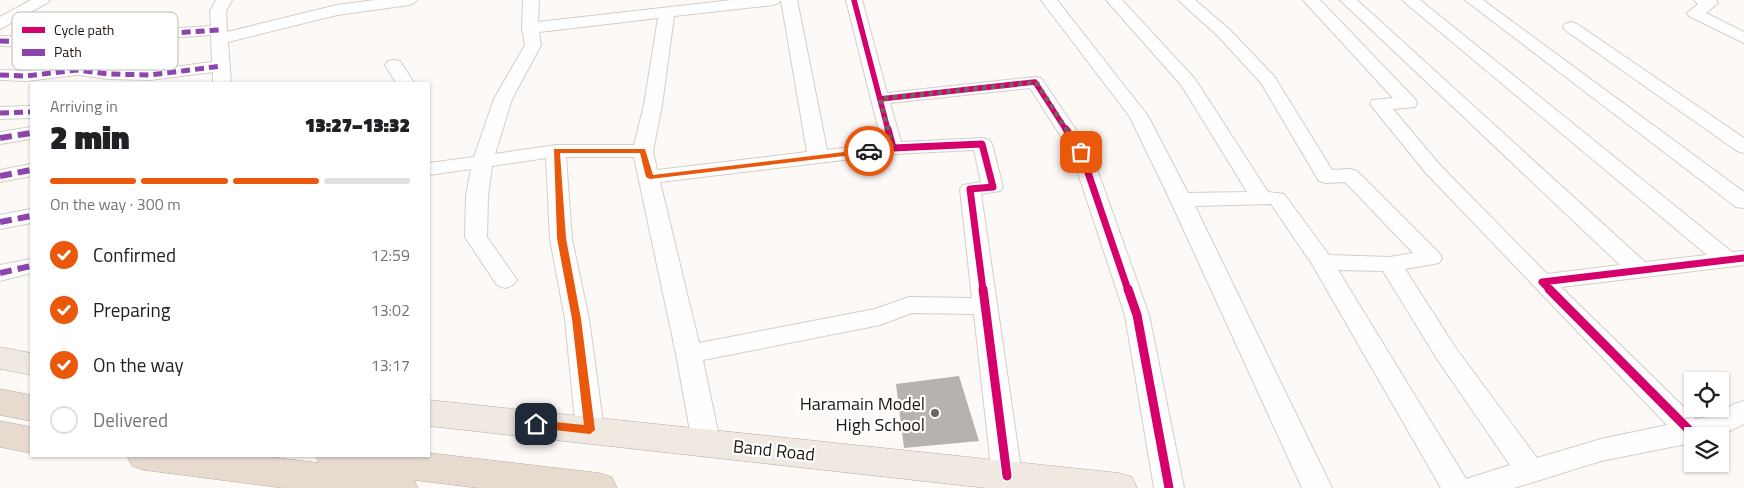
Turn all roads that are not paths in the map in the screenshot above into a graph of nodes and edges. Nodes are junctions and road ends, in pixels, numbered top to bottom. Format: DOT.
graph roads {
  1 [pos="42,0"];
  2 [pos="224,0"];
  3 [pos="408,0"];
  4 [pos="531,0"];
  5 [pos="773,0"];
  6 [pos="789,0"];
  7 [pos="854,0"];
  8 [pos="1049,0"];
  9 [pos="1114,0"];
  10 [pos="1186,0"];
  11 [pos="1311,0"];
  12 [pos="1348,0"];
  13 [pos="1410,0"];
  14 [pos="1473,0"];
  15 [pos="1702,0"];
  16 [pos="378,2"];
  17 [pos="21,12"];
  18 [pos="667,12"];
  19 [pos="12,17"];
  20 [pos="0,24"];
  21 [pos="530,28"];
  22 [pos="1571,28"];
  23 [pos="220,34"];
  24 [pos="178,36"];
  25 [pos="1744,38"];
  26 [pos="394,65"];
  27 [pos="222,66"];
  28 [pos="0,74"];
  29 [pos="222,82"];
  30 [pos="405,82"];
  31 [pos="880,99"];
  32 [pos="30,112"];
  33 [pos="0,113"];
  34 [pos="30,133"];
  35 [pos="0,138"];
  36 [pos="1744,146"];
  37 [pos="893,148"];
  38 [pos="556,151"];
  39 [pos="643,151"];
  40 [pos="818,157"];
  41 [pos="483,161"];
  42 [pos="430,169"];
  43 [pos="30,170"];
  44 [pos="0,176"];
  45 [pos="650,177"];
  46 [pos="1261,198"];
  47 [pos="1181,200"];
  48 [pos="1744,202"];
  49 [pos="30,216"];
  50 [pos="0,222"];
  51 [pos="1735,259"];
  52 [pos="1322,262"];
  53 [pos="1390,264"];
  54 [pos="30,266"];
  55 [pos="1640,271"];
  56 [pos="0,273"];
  57 [pos="506,280"];
  58 [pos="1542,282"];
  59 [pos="985,306"];
  60 [pos="689,354"];
  61 [pos="0,358"];
  62 [pos="30,364"];
  63 [pos="0,402"];
  64 [pos="30,408"];
  65 [pos="1744,411"];
  66 [pos="430,413"];
  67 [pos="1686,427"];
  68 [pos="1712,427"];
  69 [pos="590,430"];
  70 [pos="1684,433"];
  71 [pos="0,434"];
  72 [pos="30,440"];
  73 [pos="706,442"];
  74 [pos="152,457"];
  75 [pos="341,457"];
  76 [pos="1530,471"];
  77 [pos="1007,476"];
  78 [pos="400,488"];
  79 [pos="599,488"];
  80 [pos="1119,488"];
  81 [pos="1169,488"];
  82 [pos="1317,488"];
  83 [pos="1456,488"];
  84 [pos="1474,488"];
  1 -- 17 [label="street"];
  2 -- 23 [label="street"];
  3 -- 16 [label="street"];
  4 -- 21 [label="street"];
  5 -- 18 [label="street"];
  6 -- 40 [label="street"];
  7 -- 31 [label="street"];
  8 -- 47 [label="street"];
  9 -- 46 [label="street"];
  10 -- 53 [label="street"];
  11 -- 58 [label="street"];
  12 -- 55 [label="street"];
  13 -- 51 [label="street"];
  14 -- 48 [label="street"];
  15 -- 25 [label="street"];
  16 -- 23 [label="street"];
  18 -- 21 [label="street"];
  18 -- 39 [label="street"];
  19 -- 20 [label="street"];
  21 -- 41 [label="street"];
  22 -- 36 [label="street"];
  23 -- 24 [label="street"];
  23 -- 27 [label="street"];
  26 -- 30 [label="street"];
  27 -- 28 [label="street"];
  27 -- 29 [label="street"];
  31 -- 37 [label="street"];
  31 -- 81 [label="street"];
  32 -- 33 [label="street"];
  34 -- 35 [label="street"];
  37 -- 40 [label="street"];
  37 -- 59 [label="street"];
  38 -- 39 [label="street"];
  38 -- 41 [label="street"];
  38 -- 69 [label="street"];
  39 -- 45 [label="street"];
  40 -- 45 [label="street"];
  41 -- 42 [label="street"];
  41 -- 57 [label="street"];
  43 -- 44 [label="street"];
  45 -- 60 [label="street"];
  46 -- 47 [label="street"];
  46 -- 52 [label="street"];
  47 -- 82 [label="street"];
  49 -- 50 [label="street"];
  51 -- 55 [label="street"];
  52 -- 53 [label="street"];
  52 -- 83 [label="street"];
  53 -- 76 [label="street"];
  54 -- 56 [label="street"];
  55 -- 58 [label="street"];
  58 -- 67 [label="street"];
  59 -- 60 [label="street"];
  59 -- 77 [label="street"];
  60 -- 73 [label="street"];
  61 -- 62 [label="main road"];
  63 -- 64 [label="highway"];
  65 -- 68 [label="street"];
  66 -- 69 [label="main road, Band Road"];
  69 -- 73 [label="main road, Band Road"];
  70 -- 76 [label="street"];
  71 -- 72 [label="highway"];
  73 -- 77 [label="main road, Band Road"];
  74 -- 78 [label="highway"];
  75 -- 79 [label="highway"];
  76 -- 84 [label="street"];
  77 -- 80 [label="main road, Band Road"];
}
